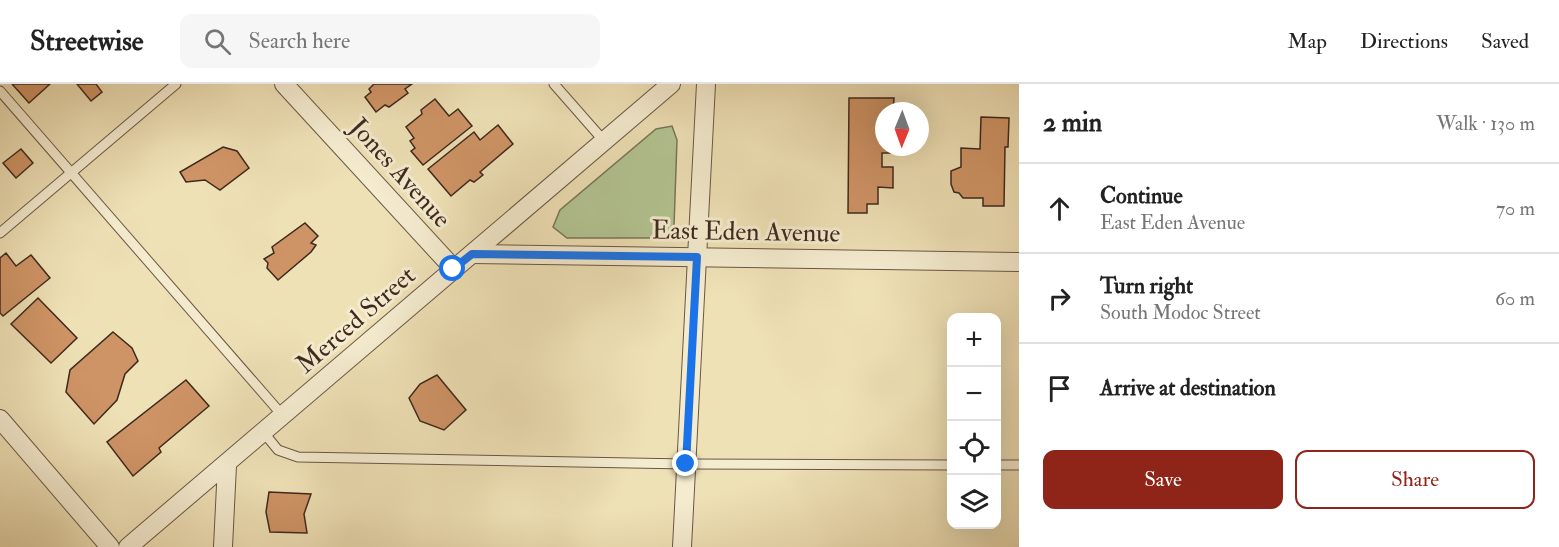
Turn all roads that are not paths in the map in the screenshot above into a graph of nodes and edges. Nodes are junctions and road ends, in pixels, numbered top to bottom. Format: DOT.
graph roads {
  1 [pos="176,84"];
  2 [pos="284,84"];
  3 [pos="554,84"];
  4 [pos="671,84"];
  5 [pos="706,84"];
  6 [pos="0,91"];
  7 [pos="604,141"];
  8 [pos="70,173"];
  9 [pos="0,233"];
  10 [pos="472,254"];
  11 [pos="697,257"];
  12 [pos="1019,262"];
  13 [pos="453,269"];
  14 [pos="283,416"];
  15 [pos="0,419"];
  16 [pos="264,433"];
  17 [pos="686,464"];
  18 [pos="227,465"];
  19 [pos="947,465"];
  20 [pos="1001,465"];
  21 [pos="1019,465"];
  22 [pos="110,547"];
  23 [pos="128,547"];
  24 [pos="223,547"];
  25 [pos="682,547"];
  1 -- 8 [label="lane"];
  2 -- 13 [label="street, Jones Avenue"];
  3 -- 7 [label="lane"];
  4 -- 7 [label="street, Merced Street"];
  5 -- 11 [label="street"];
  6 -- 8 [label="lane"];
  7 -- 10 [label="street, Merced Street"];
  8 -- 9 [label="lane"];
  8 -- 14 [label="lane"];
  10 -- 11 [label="street, East Eden Avenue"];
  10 -- 13 [label="street, Merced Street"];
  11 -- 12 [label="street, East Eden Avenue"];
  11 -- 17 [label="street"];
  13 -- 14 [label="street, Merced Street"];
  14 -- 16 [label="street, Merced Street"];
  15 -- 22 [label="street"];
  16 -- 17 [label="lane"];
  16 -- 18 [label="street, Merced Street"];
  17 -- 19 [label="lane"];
  17 -- 25 [label="street"];
  18 -- 23 [label="street, Merced Street"];
  18 -- 24 [label="street"];
  20 -- 21 [label="lane"];
}
